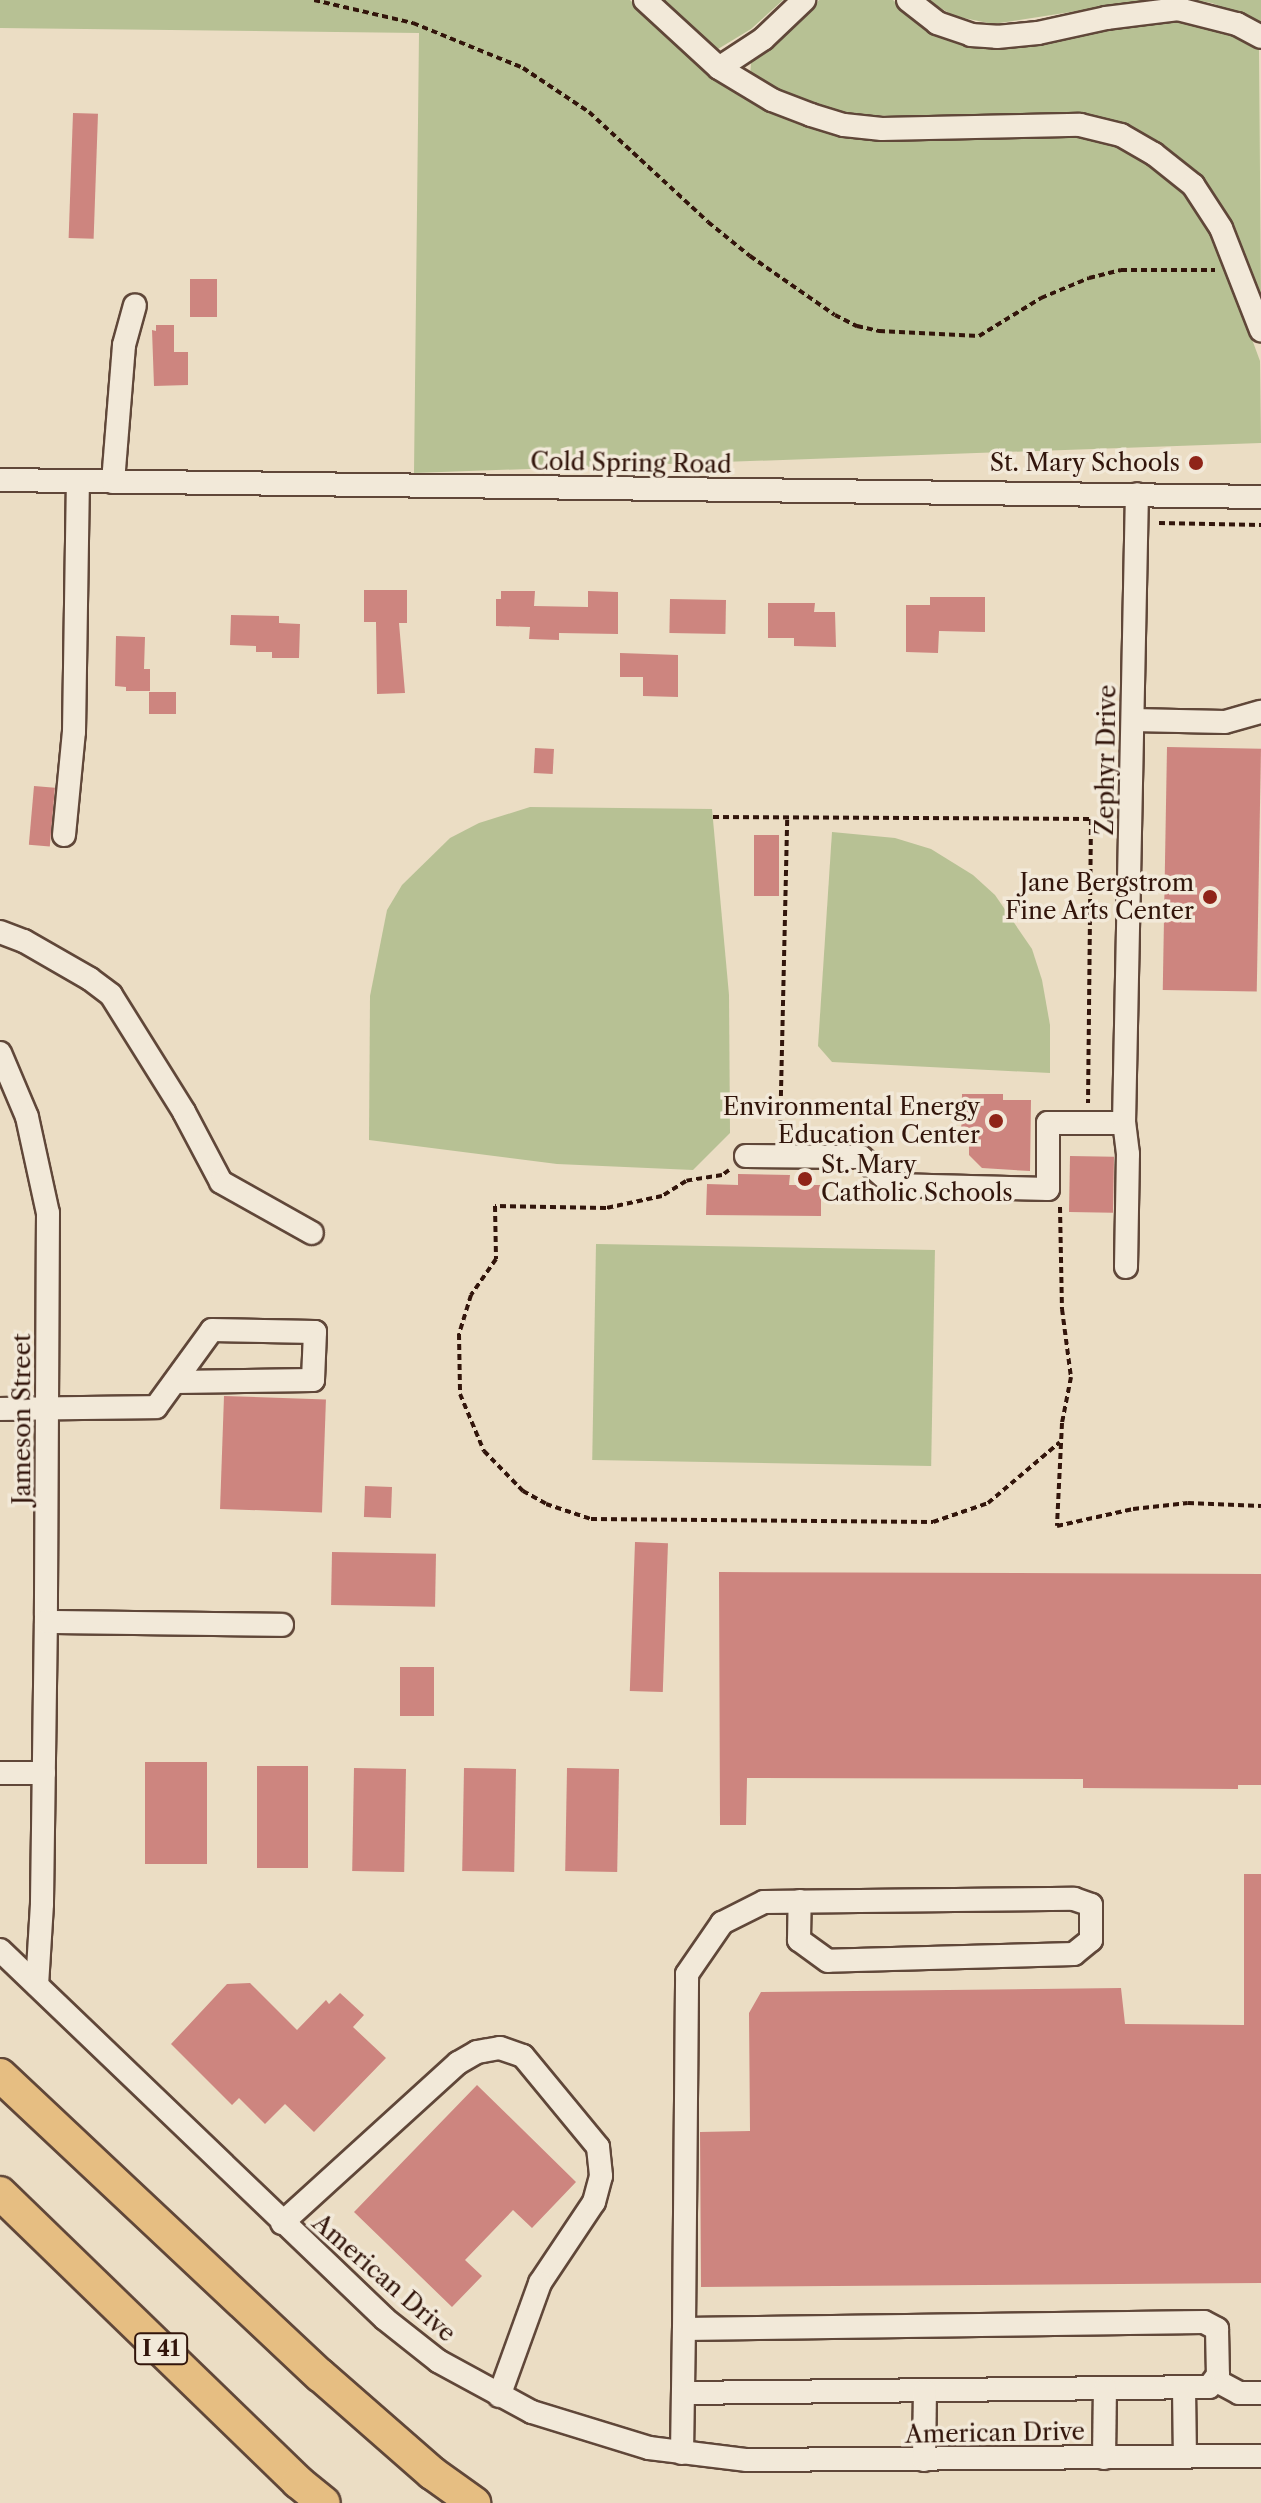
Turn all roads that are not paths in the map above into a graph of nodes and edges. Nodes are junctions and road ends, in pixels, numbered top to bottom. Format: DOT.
graph roads {
  1 [pos="645,0"];
  2 [pos="804,0"];
  3 [pos="908,0"];
  4 [pos="1261,37"];
  5 [pos="719,68"];
  6 [pos="135,305"];
  7 [pos="1261,330"];
  8 [pos="0,480"];
  9 [pos="78,481"];
  10 [pos="113,482"];
  11 [pos="1137,494"];
  12 [pos="1261,497"];
  13 [pos="1261,712"];
  14 [pos="1133,720"];
  15 [pos="64,835"];
  16 [pos="0,932"];
  17 [pos="0,1053"];
  18 [pos="1124,1123"];
  19 [pos="746,1156"];
  20 [pos="312,1233"];
  21 [pos="1126,1267"];
  22 [pos="176,1382"];
  23 [pos="0,1409"];
  24 [pos="48,1409"];
  25 [pos="46,1622"];
  26 [pos="282,1625"];
  27 [pos="0,1773"];
  28 [pos="44,1773"];
  29 [pos="800,1901"];
  30 [pos="0,1950"];
  31 [pos="37,1985"];
  32 [pos="0,2075"];
  33 [pos="0,2193"];
  34 [pos="282,2223"];
  35 [pos="684,2329"];
  36 [pos="1215,2380"];
  37 [pos="1184,2388"];
  38 [pos="1105,2389"];
  39 [pos="925,2391"];
  40 [pos="683,2393"];
  41 [pos="1261,2393"];
  42 [pos="499,2396"];
  43 [pos="682,2453"];
  44 [pos="1261,2456"];
  45 [pos="1185,2457"];
  46 [pos="1104,2458"];
  47 [pos="924,2460"];
  48 [pos="324,2503"];
  49 [pos="474,2503"];
  1 -- 5 [label="street"];
  2 -- 5 [label="street"];
  3 -- 4 [label="street"];
  5 -- 7 [label="street"];
  6 -- 10 [label="street"];
  8 -- 9 [label="street, Cold Spring Road"];
  9 -- 10 [label="street, Cold Spring Road"];
  9 -- 15 [label="street"];
  10 -- 11 [label="street, Cold Spring Road"];
  11 -- 12 [label="street, Cold Spring Road"];
  11 -- 14 [label="street, Zephyr Drive"];
  13 -- 14 [label="street"];
  14 -- 18 [label="street, Zephyr Drive"];
  16 -- 20 [label="street"];
  17 -- 24 [label="street, Jameson Street"];
  18 -- 19 [label="street"];
  18 -- 21 [label="street, Zephyr Drive"];
  22 -- 22 [label="street"];
  22 -- 24 [label="street"];
  23 -- 24 [label="street"];
  24 -- 25 [label="street, Jameson Street"];
  25 -- 26 [label="street"];
  25 -- 28 [label="street, Jameson Street"];
  27 -- 28 [label="street"];
  28 -- 31 [label="street, Jameson Street"];
  29 -- 29 [label="street"];
  29 -- 35 [label="street"];
  30 -- 31 [label="street, American Drive"];
  31 -- 34 [label="street, American Drive"];
  32 -- 49 [label="highway"];
  33 -- 48 [label="highway, I 41"];
  34 -- 42 [label="street, American Drive"];
  34 -- 42 [label="street"];
  35 -- 36 [label="street"];
  35 -- 40 [label="street"];
  36 -- 37 [label="street"];
  36 -- 41 [label="street"];
  37 -- 38 [label="street"];
  37 -- 45 [label="street"];
  38 -- 39 [label="street"];
  38 -- 46 [label="street"];
  39 -- 40 [label="street"];
  39 -- 47 [label="street"];
  40 -- 43 [label="street"];
  42 -- 43 [label="street, American Drive"];
  43 -- 47 [label="street, American Drive"];
  44 -- 45 [label="street, American Drive"];
  45 -- 46 [label="street, American Drive"];
  46 -- 47 [label="street, American Drive"];
}
